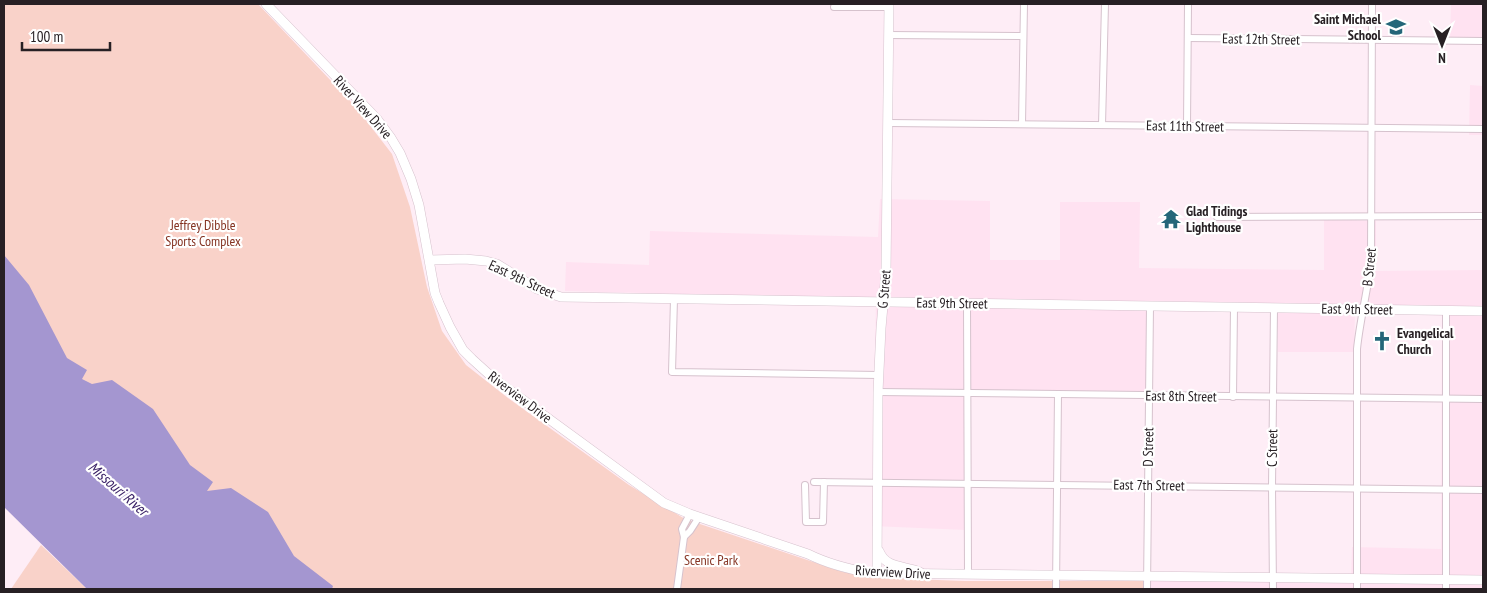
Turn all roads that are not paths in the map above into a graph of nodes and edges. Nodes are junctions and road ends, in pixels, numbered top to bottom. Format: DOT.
graph roads {
  1 [pos="266,4"];
  2 [pos="1024,4"];
  3 [pos="1105,4"];
  4 [pos="1188,4"];
  5 [pos="1372,4"];
  6 [pos="889,5"];
  7 [pos="834,7"];
  8 [pos="888,35"];
  9 [pos="1023,36"];
  10 [pos="1188,38"];
  11 [pos="1372,40"];
  12 [pos="1483,40"];
  13 [pos="888,123"];
  14 [pos="1022,124"];
  15 [pos="1102,125"];
  16 [pos="1187,126"];
  17 [pos="1370,128"];
  18 [pos="1483,129"];
  19 [pos="1371,216"];
  20 [pos="1483,216"];
  21 [pos="1217,217"];
  22 [pos="430,260"];
  23 [pos="674,299"];
  24 [pos="883,302"];
  25 [pos="968,303"];
  26 [pos="1150,306"];
  27 [pos="1234,307"];
  28 [pos="1274,308"];
  29 [pos="1362,309"];
  30 [pos="1446,310"];
  31 [pos="1483,311"];
  32 [pos="878,375"];
  33 [pos="878,392"];
  34 [pos="968,393"];
  35 [pos="1058,394"];
  36 [pos="1149,395"];
  37 [pos="1233,397"];
  38 [pos="1273,397"];
  39 [pos="1357,397"];
  40 [pos="1447,398"];
  41 [pos="1483,399"];
  42 [pos="814,482"];
  43 [pos="824,482"];
  44 [pos="878,483"];
  45 [pos="968,483"];
  46 [pos="1058,484"];
  47 [pos="805,485"];
  48 [pos="1148,485"];
  49 [pos="1272,487"];
  50 [pos="1356,488"];
  51 [pos="1446,489"];
  52 [pos="1483,490"];
  53 [pos="695,516"];
  54 [pos="878,546"];
  55 [pos="877,573"];
  56 [pos="925,574"];
  57 [pos="968,574"];
  58 [pos="1056,575"];
  59 [pos="1147,576"];
  60 [pos="1273,577"];
  61 [pos="1357,579"];
  62 [pos="1483,580"];
  63 [pos="1446,584"];
  64 [pos="677,589"];
  65 [pos="1056,589"];
  66 [pos="1147,589"];
  67 [pos="1273,589"];
  68 [pos="1357,589"];
  1 -- 22 [label="main road, River View Drive"];
  2 -- 9 [label="street"];
  3 -- 15 [label="street"];
  4 -- 10 [label="street"];
  5 -- 11 [label="street, B Street"];
  6 -- 7 [label="street"];
  6 -- 8 [label="main road, G Street"];
  8 -- 9 [label="street"];
  8 -- 13 [label="main road, G Street"];
  9 -- 14 [label="street"];
  10 -- 11 [label="street, East 12th Street"];
  10 -- 16 [label="street"];
  11 -- 12 [label="street, East 12th Street"];
  11 -- 17 [label="street, B Street"];
  13 -- 14 [label="street, East 11th Street"];
  13 -- 24 [label="main road, G Street"];
  14 -- 15 [label="street, East 11th Street"];
  15 -- 16 [label="street, East 11th Street"];
  16 -- 17 [label="street, East 11th Street"];
  17 -- 18 [label="street, East 11th Street"];
  17 -- 19 [label="street, B Street"];
  19 -- 20 [label="street"];
  19 -- 21 [label="street"];
  19 -- 29 [label="street, B Street"];
  22 -- 23 [label="main road, East 9th Street"];
  22 -- 53 [label="main road, Riverview Drive"];
  23 -- 24 [label="main road, East 9th Street"];
  23 -- 32 [label="street"];
  24 -- 25 [label="main road, East 9th Street"];
  24 -- 32 [label="main road, G Street"];
  25 -- 26 [label="main road, East 9th Street"];
  25 -- 34 [label="street"];
  26 -- 27 [label="main road, East 9th Street"];
  26 -- 36 [label="street, D Street"];
  27 -- 28 [label="main road, East 9th Street"];
  27 -- 37 [label="street"];
  28 -- 29 [label="main road, East 9th Street"];
  28 -- 38 [label="street, C Street"];
  29 -- 30 [label="main road, East 9th Street"];
  29 -- 39 [label="street, B Street"];
  30 -- 31 [label="main road, East 9th Street"];
  30 -- 40 [label="street"];
  32 -- 33 [label="main road, G Street"];
  33 -- 34 [label="street, East 8th Street"];
  33 -- 44 [label="main road, G Street"];
  34 -- 35 [label="street, East 8th Street"];
  34 -- 45 [label="street"];
  35 -- 36 [label="street, East 8th Street"];
  35 -- 46 [label="street"];
  36 -- 37 [label="street, East 8th Street"];
  36 -- 48 [label="street, D Street"];
  37 -- 38 [label="street, East 8th Street"];
  38 -- 39 [label="street, East 8th Street"];
  38 -- 49 [label="street, C Street"];
  39 -- 40 [label="street, East 8th Street"];
  39 -- 50 [label="street, B Street"];
  40 -- 41 [label="street, East 8th Street"];
  40 -- 51 [label="street"];
  42 -- 43 [label="street, East 7th Street"];
  43 -- 44 [label="street, East 7th Street"];
  43 -- 47 [label="street"];
  44 -- 45 [label="street, East 7th Street"];
  44 -- 54 [label="main road, G Street"];
  45 -- 46 [label="street, East 7th Street"];
  45 -- 57 [label="street"];
  46 -- 48 [label="street, East 7th Street"];
  46 -- 58 [label="street"];
  48 -- 49 [label="street, East 7th Street"];
  48 -- 59 [label="street, D Street"];
  49 -- 50 [label="street, East 7th Street"];
  49 -- 60 [label="street, C Street"];
  50 -- 51 [label="street, East 7th Street"];
  50 -- 61 [label="street, B Street"];
  51 -- 52 [label="street, East 7th Street"];
  51 -- 63 [label="street"];
  53 -- 55 [label="main road, Riverview Drive"];
  53 -- 64 [label="street"];
  54 -- 55 [label="main road, G Street"];
  54 -- 56 [label="main road"];
  55 -- 56 [label="main road, Riverview Drive"];
  56 -- 57 [label="main road, Riverview Drive"];
  57 -- 58 [label="main road, Riverview Drive"];
  58 -- 59 [label="main road, Riverview Drive"];
  58 -- 65 [label="street"];
  59 -- 60 [label="main road, Riverview Drive"];
  59 -- 66 [label="street, D Street"];
  60 -- 61 [label="main road, Riverview Drive"];
  60 -- 67 [label="street, C Street"];
  61 -- 63 [label="main road, Riverview Drive"];
  61 -- 68 [label="street, B Street"];
  62 -- 63 [label="main road, Riverview Drive"];
}
